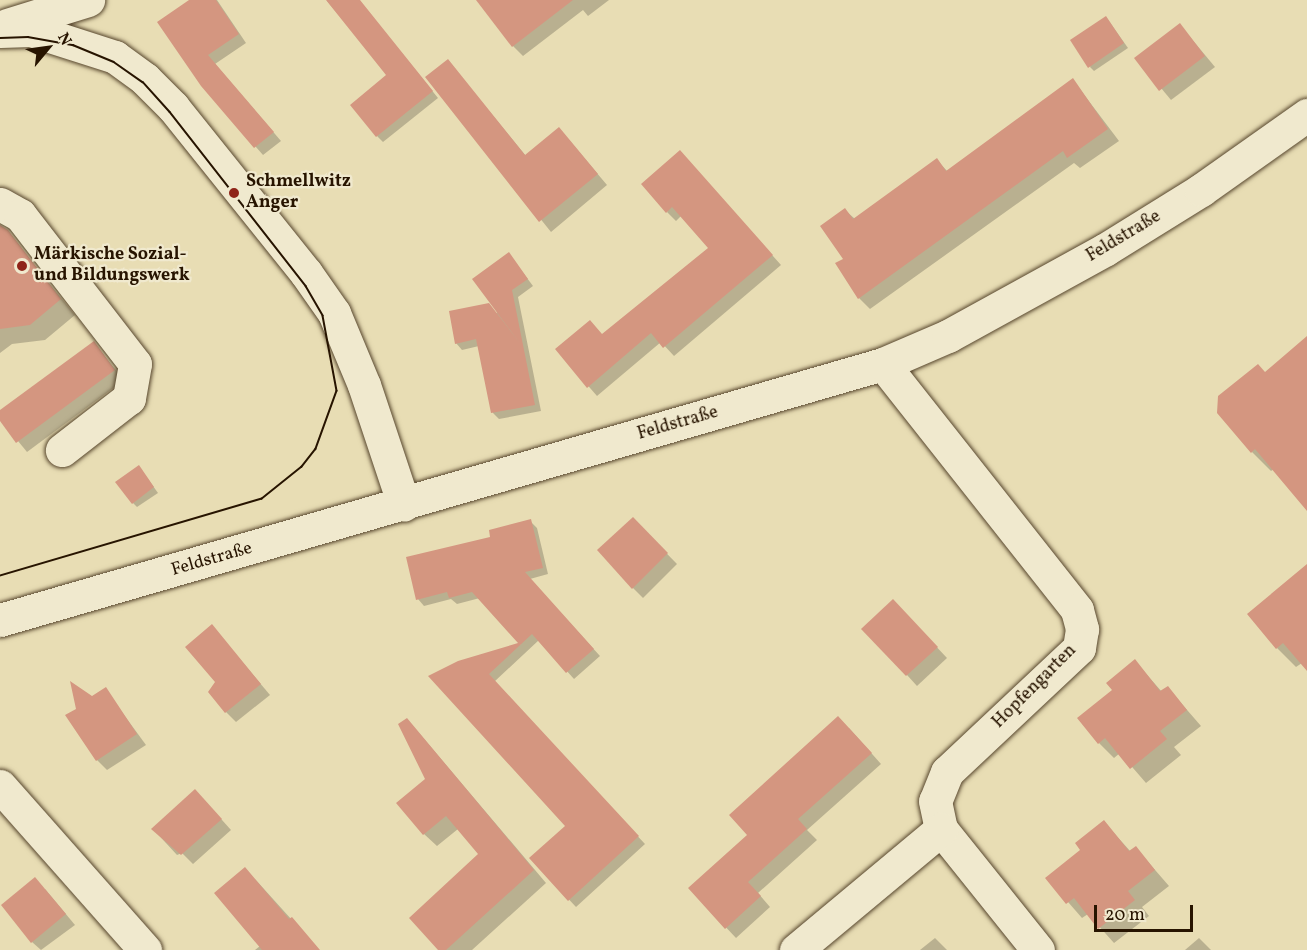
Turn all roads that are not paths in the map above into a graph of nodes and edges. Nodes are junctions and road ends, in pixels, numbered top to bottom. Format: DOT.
graph roads {
  1 [pos="67,3"];
  2 [pos="0,29"];
  3 [pos="1307,115"];
  4 [pos="0,204"];
  5 [pos="883,364"];
  6 [pos="62,450"];
  7 [pos="404,505"];
  8 [pos="0,620"];
  9 [pos="0,786"];
  10 [pos="941,829"];
  11 [pos="145,950"];
  12 [pos="796,950"];
  13 [pos="1038,950"];
  1 -- 2 [label="street"];
  2 -- 7 [label="street"];
  3 -- 5 [label="street, Feldstraße"];
  4 -- 6 [label="street"];
  5 -- 7 [label="street, Feldstraße"];
  5 -- 10 [label="street, Hopfengarten"];
  7 -- 8 [label="street, Feldstraße"];
  9 -- 11 [label="street"];
  10 -- 12 [label="street"];
  10 -- 13 [label="street, Hopfengarten"];
}
